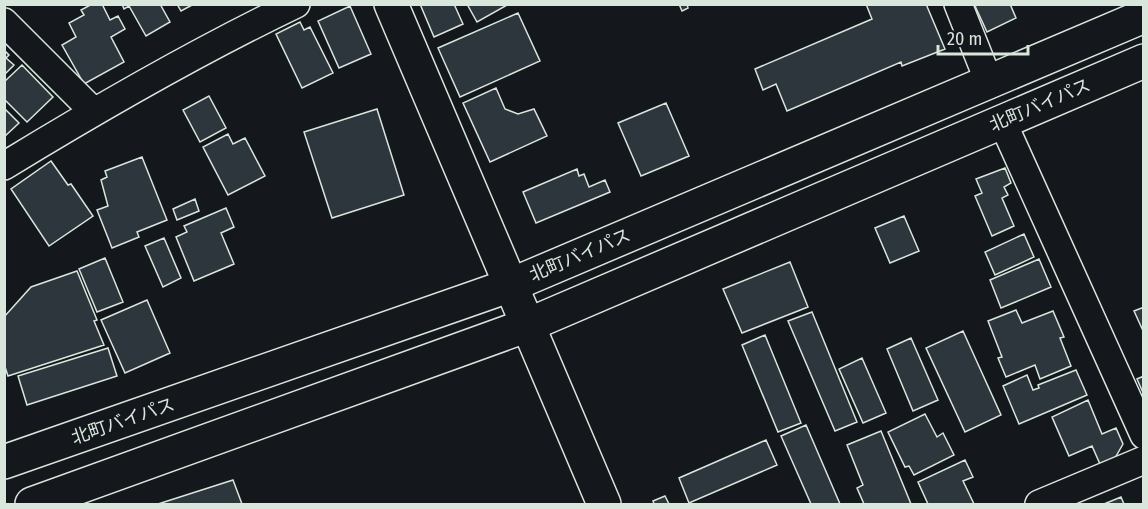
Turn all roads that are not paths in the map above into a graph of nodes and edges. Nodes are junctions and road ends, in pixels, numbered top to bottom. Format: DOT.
graph roads {
  1 [pos="297,4"];
  2 [pos="391,4"];
  3 [pos="958,4"];
  4 [pos="1143,16"];
  5 [pos="4,22"];
  6 [pos="1143,61"];
  7 [pos="989,82"];
  8 [pos="94,112"];
  9 [pos="1002,121"];
  10 [pos="4,166"];
  11 [pos="511,285"];
  12 [pos="528,326"];
  13 [pos="1143,435"];
  14 [pos="1143,460"];
  15 [pos="4,462"];
  16 [pos="32,504"];
  17 [pos="604,504"];
  18 [pos="1039,504"];
  1 -- 8 [label="street"];
  2 -- 11 [label="main road"];
  3 -- 7 [label="street"];
  4 -- 7 [label="main road, 北町バイパス"];
  5 -- 8 [label="street"];
  6 -- 9 [label="main road, 北町バイパス"];
  7 -- 11 [label="main road, 北町バイパス"];
  8 -- 10 [label="street"];
  9 -- 12 [label="main road, 北町バイパス"];
  9 -- 13 [label="street"];
  11 -- 12 [label="main road"];
  11 -- 15 [label="main road, 北町バイパス"];
  12 -- 16 [label="main road, 北町バイパス"];
  12 -- 17 [label="main road"];
  14 -- 18 [label="street"];
}
